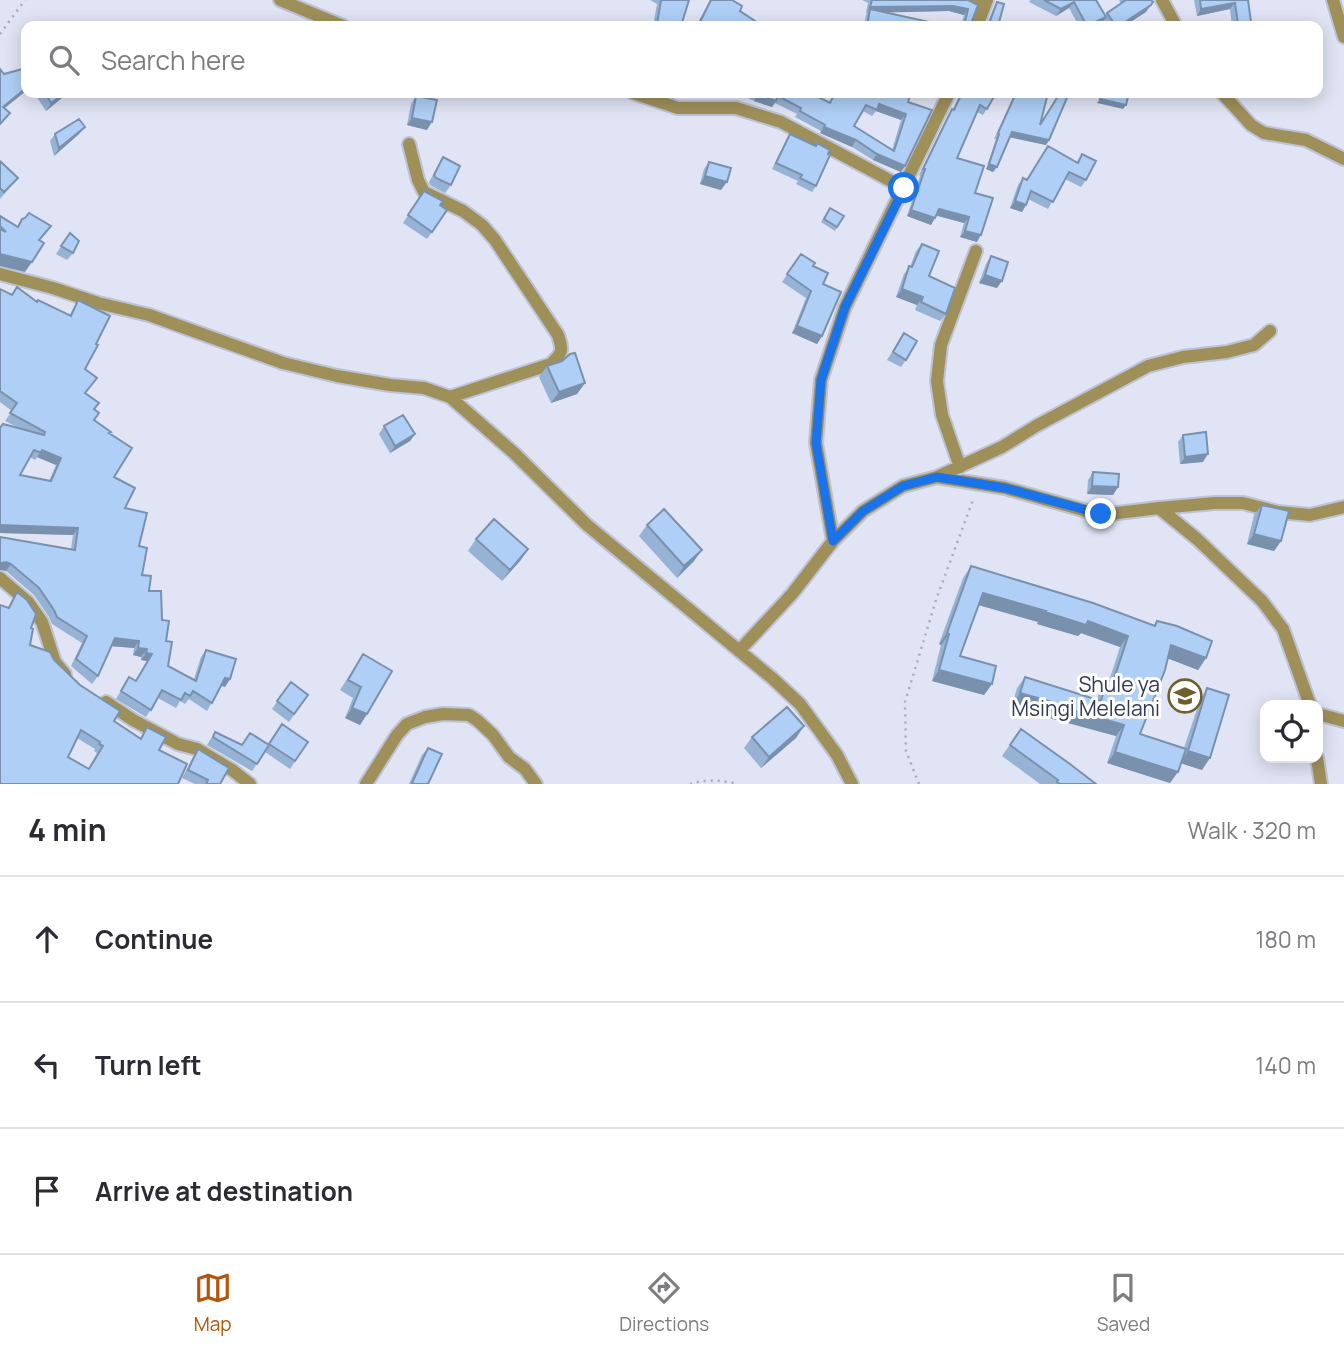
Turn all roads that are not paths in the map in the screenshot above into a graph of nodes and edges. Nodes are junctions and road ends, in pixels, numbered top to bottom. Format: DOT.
graph roads {
  1 [pos="280,0"];
  2 [pos="971,0"];
  3 [pos="1163,0"];
  4 [pos="1333,0"];
  5 [pos="986,3"];
  6 [pos="331,21"];
  7 [pos="979,21"];
  8 [pos="1174,21"];
  9 [pos="1344,37"];
  10 [pos="648,98"];
  11 [pos="947,98"];
  12 [pos="1227,98"];
  13 [pos="409,144"];
  14 [pos="1344,159"];
  15 [pos="904,188"];
  16 [pos="976,251"];
  17 [pos="0,274"];
  18 [pos="1270,331"];
  19 [pos="450,397"];
  20 [pos="960,467"];
  21 [pos="937,477"];
  22 [pos="1344,507"];
  23 [pos="1159,509"];
  24 [pos="833,541"];
  25 [pos="0,578"];
  26 [pos="738,651"];
  27 [pos="73,680"];
  28 [pos="91,693"];
  29 [pos="1308,700"];
  30 [pos="1323,715"];
  31 [pos="1344,721"];
  32 [pos="1318,763"];
  33 [pos="250,784"];
  34 [pos="366,784"];
  35 [pos="536,784"];
  36 [pos="852,784"];
  37 [pos="1321,784"];
  1 -- 6 [label="street"];
  2 -- 5 [label="street"];
  3 -- 8 [label="street"];
  4 -- 9 [label="street"];
  5 -- 7 [label="street"];
  10 -- 15 [label="street"];
  11 -- 15 [label="street"];
  12 -- 14 [label="street"];
  13 -- 19 [label="street"];
  15 -- 24 [label="street"];
  16 -- 20 [label="street"];
  17 -- 19 [label="street"];
  18 -- 20 [label="street"];
  19 -- 26 [label="street"];
  20 -- 21 [label="street"];
  21 -- 23 [label="street"];
  21 -- 24 [label="street"];
  22 -- 23 [label="street"];
  23 -- 29 [label="street"];
  24 -- 26 [label="street"];
  25 -- 27 [label="street"];
  26 -- 36 [label="street"];
  28 -- 33 [label="street"];
  30 -- 31 [label="street"];
  32 -- 37 [label="street"];
  34 -- 35 [label="street"];
}
